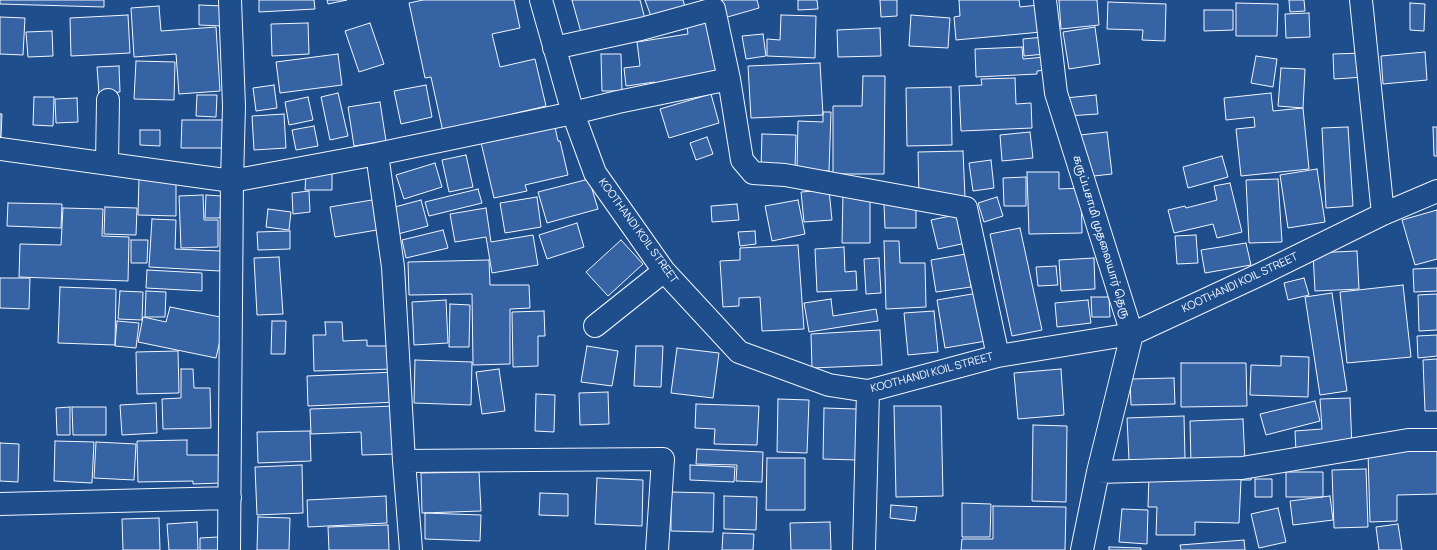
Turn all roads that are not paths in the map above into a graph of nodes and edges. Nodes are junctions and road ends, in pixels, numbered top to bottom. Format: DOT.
graph roads {
  1 [pos="230,0"];
  2 [pos="541,0"];
  3 [pos="1046,0"];
  4 [pos="1361,0"];
  5 [pos="713,4"];
  6 [pos="554,48"];
  7 [pos="729,79"];
  8 [pos="108,100"];
  9 [pos="573,113"];
  10 [pos="0,149"];
  11 [pos="377,154"];
  12 [pos="107,163"];
  13 [pos="232,181"];
  14 [pos="1437,191"];
  15 [pos="1383,214"];
  16 [pos="664,271"];
  17 [pos="595,326"];
  18 [pos="1132,334"];
  19 [pos="998,356"];
  20 [pos="868,391"];
  21 [pos="1437,440"];
  22 [pos="404,461"];
  23 [pos="1098,472"];
  24 [pos="230,498"];
  25 [pos="0,504"];
  26 [pos="229,550"];
  27 [pos="411,550"];
  28 [pos="657,550"];
  29 [pos="864,550"];
  30 [pos="1082,550"];
  1 -- 13 [label="street"];
  2 -- 6 [label="street, KOOTHANDI KOIL STREET"];
  3 -- 18 [label="street, கருப்பசாமி முதலையார் தெரு"];
  4 -- 15 [label="street"];
  5 -- 6 [label="street"];
  5 -- 7 [label="street"];
  6 -- 9 [label="street, KOOTHANDI KOIL STREET"];
  7 -- 9 [label="street"];
  7 -- 19 [label="street"];
  8 -- 12 [label="street"];
  9 -- 11 [label="street"];
  9 -- 16 [label="street, KOOTHANDI KOIL STREET"];
  10 -- 12 [label="street"];
  11 -- 13 [label="street"];
  11 -- 22 [label="street"];
  12 -- 13 [label="street"];
  13 -- 24 [label="street"];
  14 -- 15 [label="street, KOOTHANDI KOIL STREET"];
  15 -- 18 [label="street, KOOTHANDI KOIL STREET"];
  16 -- 17 [label="street"];
  16 -- 20 [label="street, KOOTHANDI KOIL STREET"];
  18 -- 19 [label="street, KOOTHANDI KOIL STREET"];
  18 -- 23 [label="street, கருப்பசாமி முதலையார் தெரு"];
  19 -- 20 [label="street, KOOTHANDI KOIL STREET"];
  20 -- 29 [label="street"];
  21 -- 23 [label="street"];
  22 -- 27 [label="street"];
  22 -- 28 [label="street"];
  23 -- 30 [label="street, கருப்பசாமி முதலையார் தெரு"];
  24 -- 25 [label="street"];
  24 -- 26 [label="street"];
}
